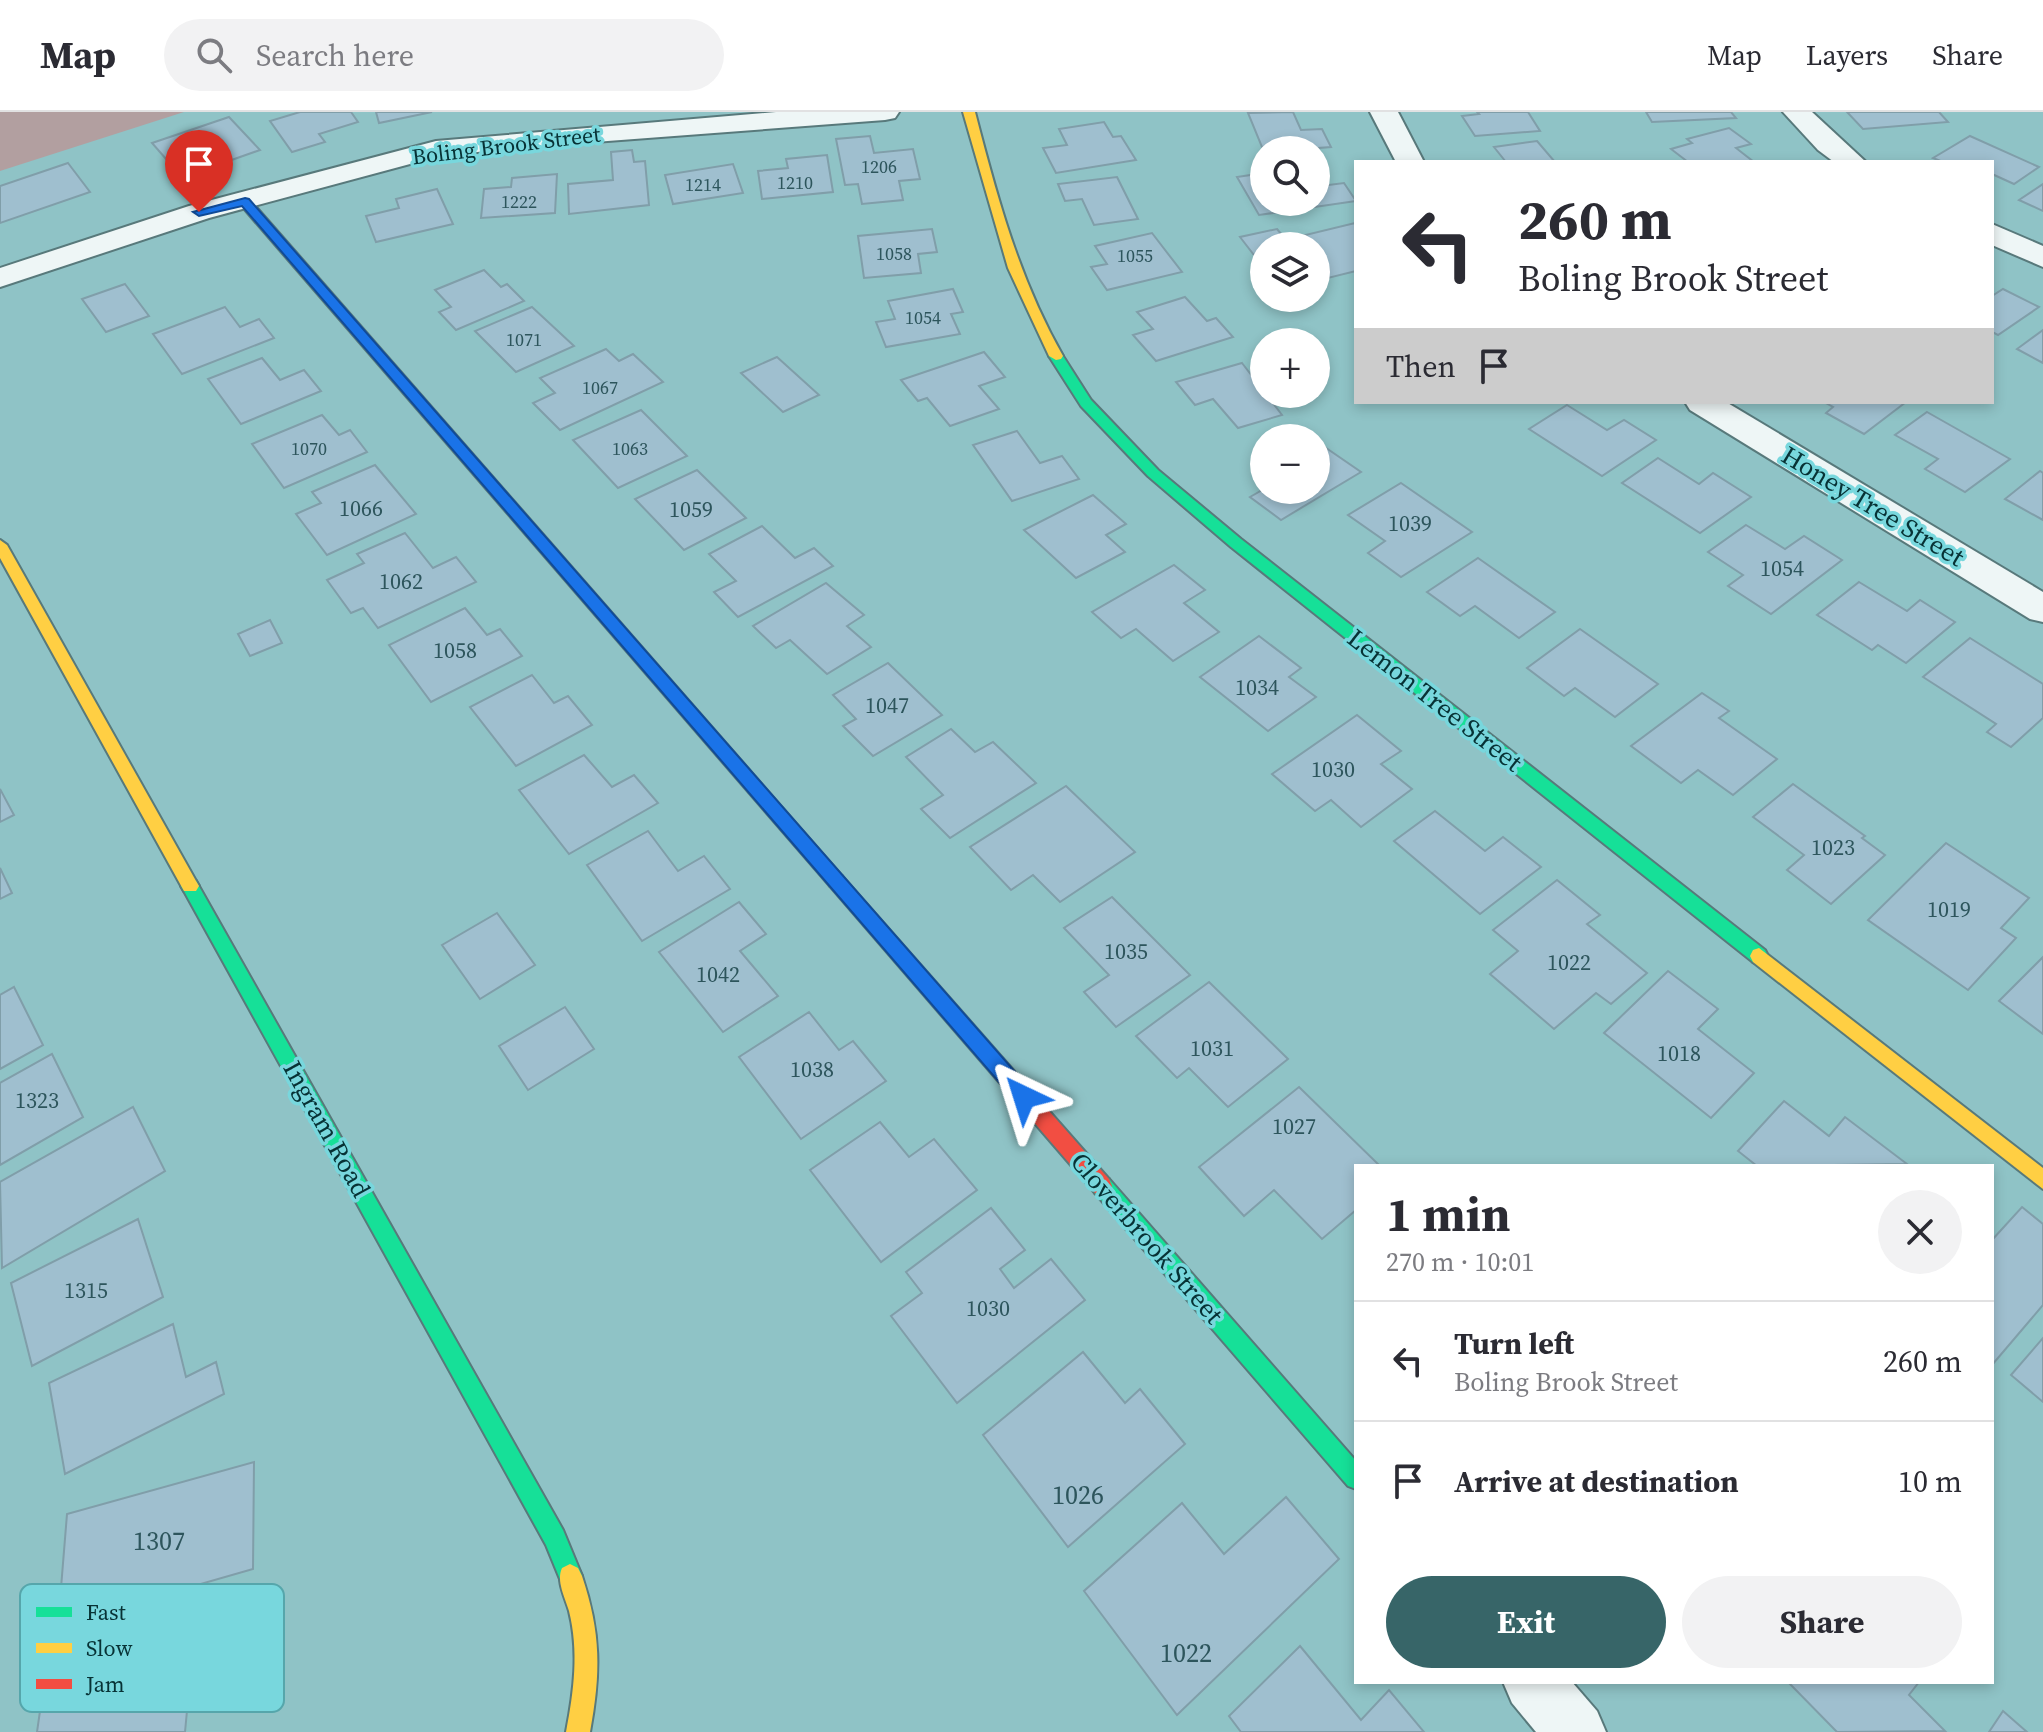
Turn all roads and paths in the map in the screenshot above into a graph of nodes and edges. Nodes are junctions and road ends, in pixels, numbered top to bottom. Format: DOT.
graph roads {
  1 [pos="885,112"];
  2 [pos="969,112"];
  3 [pos="1384,112"];
  4 [pos="1797,112"];
  5 [pos="1409,160"];
  6 [pos="1849,160"];
  7 [pos="245,202"];
  8 [pos="1994,234"];
  9 [pos="2043,258"];
  10 [pos="0,278"];
  11 [pos="1705,404"];
  12 [pos="0,545"];
  13 [pos="2043,609"];
  14 [pos="2043,1180"];
  15 [pos="1354,1476"];
  16 [pos="1535,1684"];
  17 [pos="578,1732"];
  18 [pos="1576,1732"];
  1 -- 7 [label="street, Boling Brook Street"];
  2 -- 14 [label="street, Lemon Tree Street"];
  3 -- 5 [label="street"];
  4 -- 6 [label="street"];
  7 -- 10 [label="street, Boling Brook Street"];
  7 -- 15 [label="street, Cloverbrook Street"];
  8 -- 9 [label="street"];
  11 -- 13 [label="street, Honey Tree Street"];
  12 -- 17 [label="street, Ingram Road"];
  16 -- 18 [label="street"];
}
